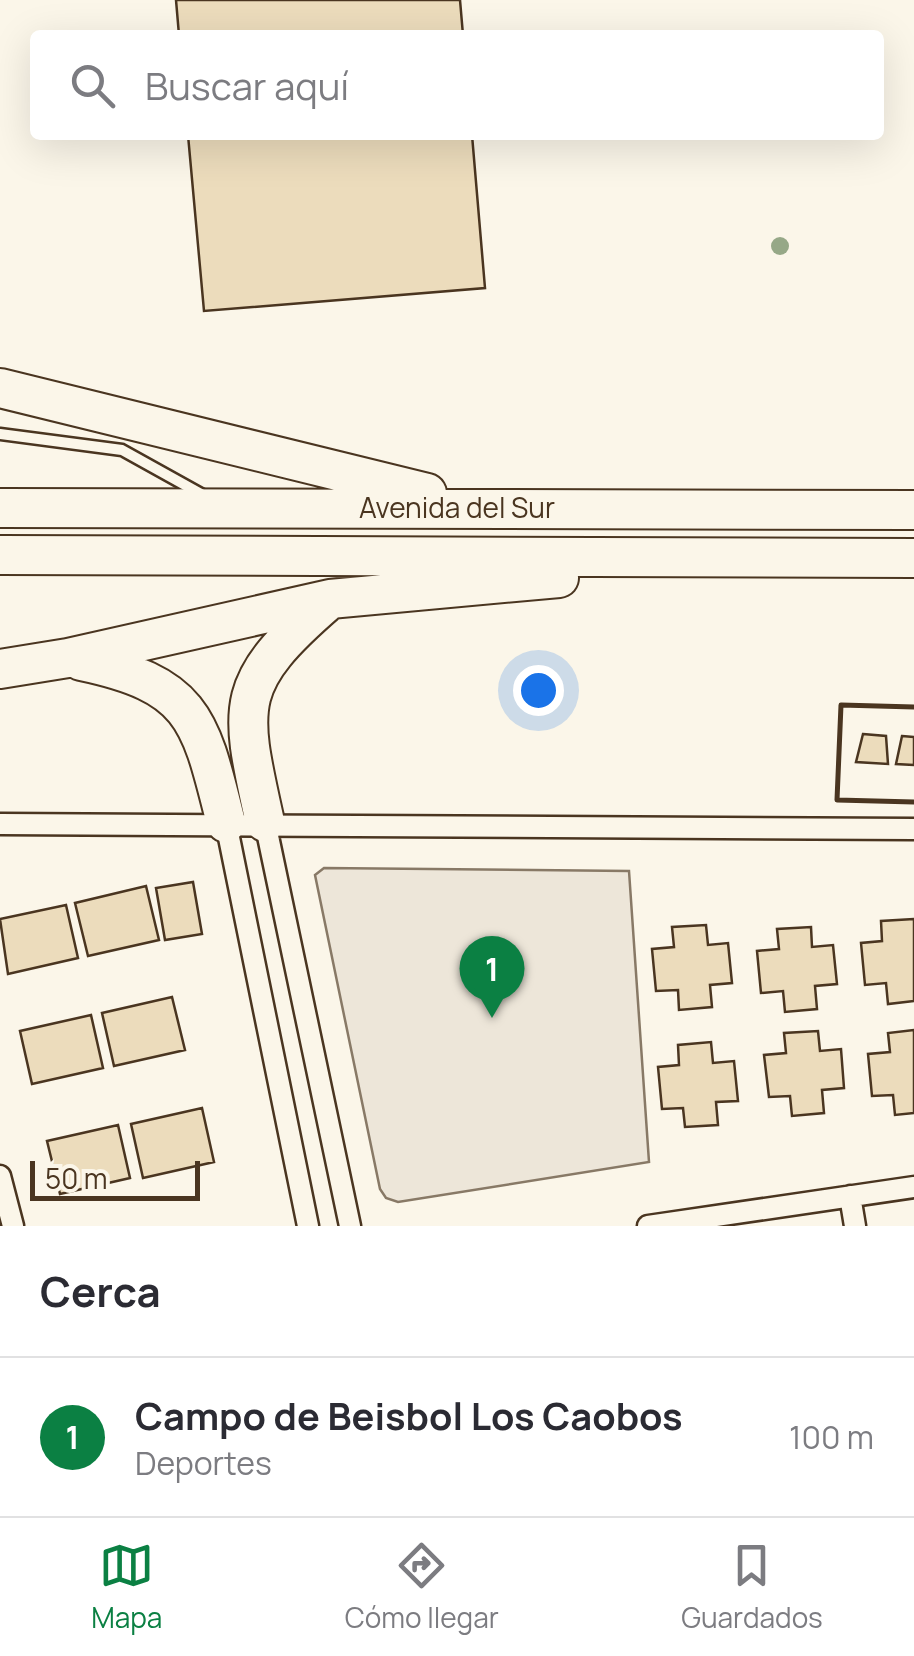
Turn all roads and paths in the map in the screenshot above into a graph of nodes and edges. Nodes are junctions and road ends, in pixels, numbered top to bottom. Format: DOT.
graph roads {
  1 [pos="0,388"];
  2 [pos="0,434"];
  3 [pos="488,507"];
  4 [pos="0,508"];
  5 [pos="226,508"];
  6 [pos="914,510"];
  7 [pos="0,555"];
  8 [pos="786,558"];
  9 [pos="914,558"];
  10 [pos="330,599"];
  11 [pos="68,658"];
  12 [pos="0,669"];
  13 [pos="265,822"];
  14 [pos="0,824"];
  15 [pos="226,824"];
  16 [pos="914,828"];
  17 [pos="0,1176"];
  18 [pos="914,1187"];
  19 [pos="850,1196"];
  20 [pos="716,1221"];
  21 [pos="13,1226"];
  22 [pos="308,1226"];
  23 [pos="350,1226"];
  24 [pos="648,1226"];
  25 [pos="854,1226"];
  1 -- 3 [label="highway"];
  2 -- 5 [label="lane"];
  3 -- 5 [label="highway, Avenida del Sur"];
  3 -- 6 [label="highway, Avenida del Sur"];
  4 -- 5 [label="highway, Avenida del Sur"];
  7 -- 8 [label="highway, Avenida del Sur"];
  8 -- 9 [label="highway, Avenida del Sur"];
  8 -- 10 [label="highway"];
  10 -- 11 [label="highway"];
  10 -- 13 [label="highway"];
  11 -- 12 [label="highway"];
  11 -- 15 [label="highway"];
  13 -- 15 [label="street"];
  13 -- 16 [label="street"];
  13 -- 23 [label="street"];
  14 -- 15 [label="street"];
  15 -- 22 [label="street"];
  17 -- 21 [label="street"];
  18 -- 19 [label="street"];
  19 -- 20 [label="street"];
  19 -- 25 [label="street"];
  20 -- 24 [label="street"];
}
